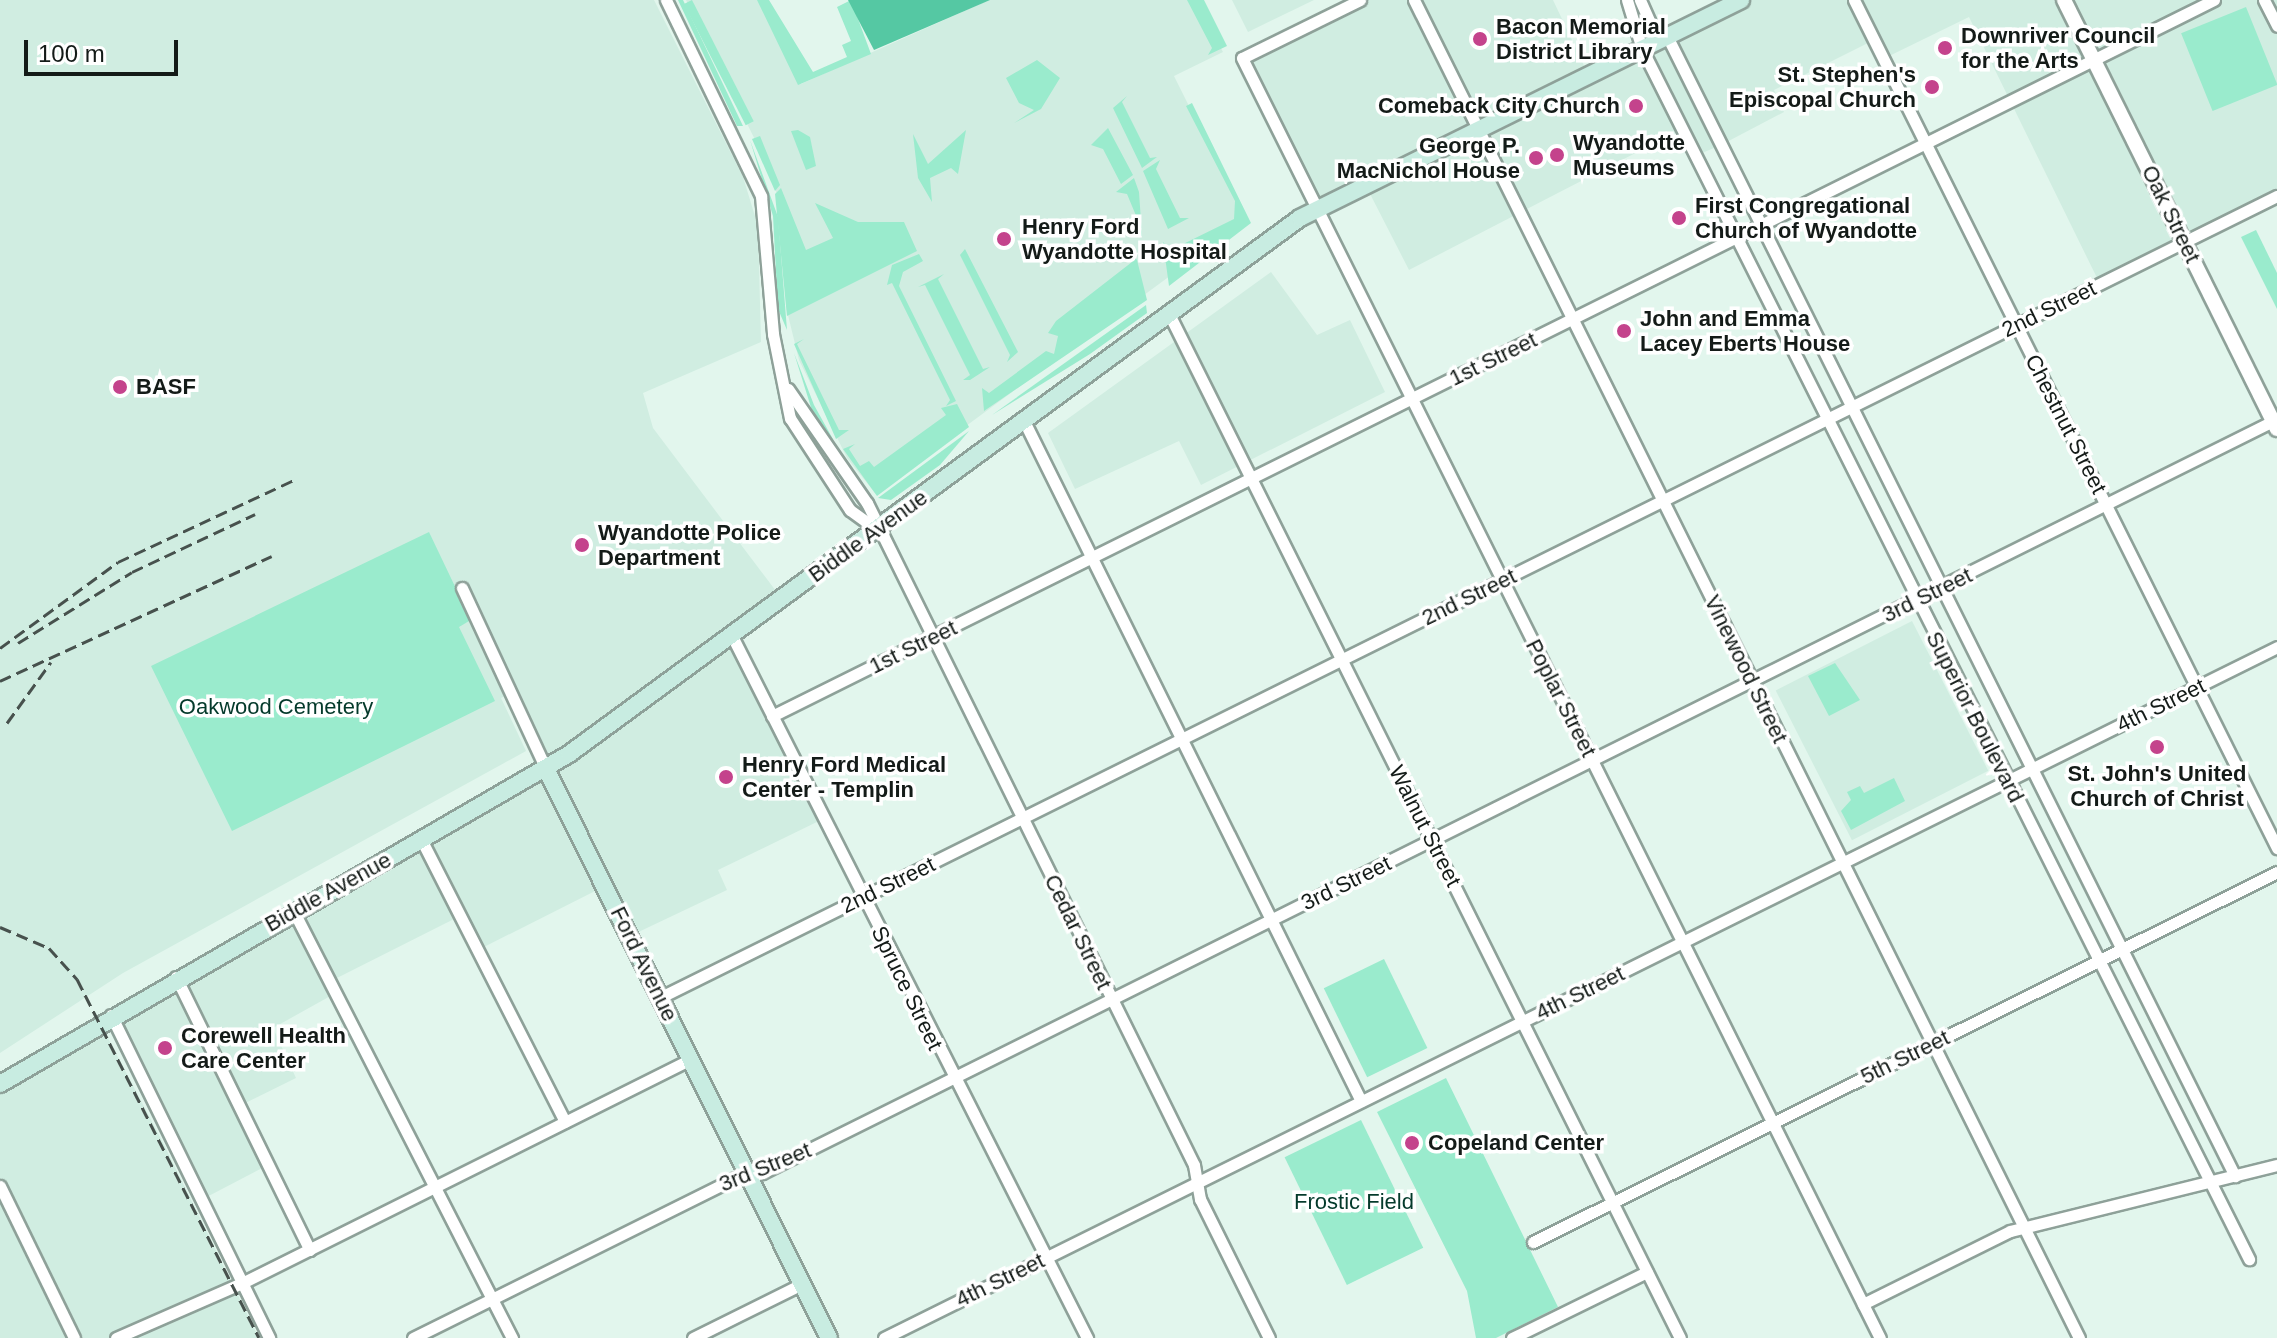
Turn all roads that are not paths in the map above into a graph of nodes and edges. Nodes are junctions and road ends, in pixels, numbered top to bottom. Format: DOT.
graph roads {
  1 [pos="666,0"];
  2 [pos="1360,0"];
  3 [pos="1414,0"];
  4 [pos="1627,0"];
  5 [pos="1640,0"];
  6 [pos="1741,0"];
  7 [pos="1854,0"];
  8 [pos="2064,0"];
  9 [pos="2214,0"];
  10 [pos="2264,0"];
  11 [pos="2277,26"];
  12 [pos="1667,36"];
  13 [pos="1642,49"];
  14 [pos="2095,60"];
  15 [pos="1478,130"];
  16 [pos="1926,144"];
  17 [pos="2277,196"];
  18 [pos="1317,210"];
  19 [pos="1762,226"];
  20 [pos="1736,239"];
  21 [pos="2185,242"];
  22 [pos="1169,314"];
  23 [pos="1573,320"];
  24 [pos="2016,325"];
  25 [pos="788,389"];
  26 [pos="1412,399"];
  27 [pos="1852,406"];
  28 [pos="1827,419"];
  29 [pos="1024,421"];
  30 [pos="2276,423"];
  31 [pos="1252,479"];
  32 [pos="1663,501"];
  33 [pos="2107,506"];
  34 [pos="876,529"];
  35 [pos="1092,558"];
  36 [pos="1502,580"];
  37 [pos="462,588"];
  38 [pos="1941,588"];
  39 [pos="1916,600"];
  40 [pos="732,636"];
  41 [pos="932,637"];
  42 [pos="2277,647"];
  43 [pos="1342,659"];
  44 [pos="1753,682"];
  45 [pos="2197,687"];
  46 [pos="772,716"];
  47 [pos="1182,739"];
  48 [pos="1592,761"];
  49 [pos="546,769"];
  50 [pos="2031,769"];
  51 [pos="2006,781"];
  52 [pos="1022,818"];
  53 [pos="1432,840"];
  54 [pos="422,841"];
  55 [pos="2277,848"];
  56 [pos="1843,862"];
  57 [pos="2277,872"];
  58 [pos="862,898"];
  59 [pos="293,910"];
  60 [pos="1271,920"];
  61 [pos="1682,942"];
  62 [pos="2122,950"];
  63 [pos="2097,962"];
  64 [pos="175,977"];
  65 [pos="661,997"];
  66 [pos="1112,1000"];
  67 [pos="110,1014"];
  68 [pos="1523,1021"];
  69 [pos="1933,1043"];
  70 [pos="691,1059"];
  71 [pos="952,1078"];
  72 [pos="0,1084"];
  73 [pos="1361,1101"];
  74 [pos="565,1122"];
  75 [pos="1773,1123"];
  76 [pos="2277,1165"];
  77 [pos="748,1175"];
  78 [pos="2235,1176"];
  79 [pos="2207,1182"];
  80 [pos="1197,1183"];
  81 [pos="0,1186"];
  82 [pos="434,1187"];
  83 [pos="1613,1202"];
  84 [pos="2025,1227"];
  85 [pos="1533,1242"];
  86 [pos="310,1250"];
  87 [pos="1044,1258"];
  88 [pos="2249,1259"];
  89 [pos="1647,1272"];
  90 [pos="242,1283"];
  91 [pos="802,1284"];
  92 [pos="493,1298"];
  93 [pos="1863,1304"];
  94 [pos="74,1338"];
  95 [pos="116,1338"];
  96 [pos="269,1338"];
  97 [pos="413,1338"];
  98 [pos="512,1338"];
  99 [pos="693,1338"];
  100 [pos="829,1338"];
  101 [pos="884,1338"];
  102 [pos="1087,1338"];
  103 [pos="1269,1338"];
  104 [pos="1512,1338"];
  105 [pos="1680,1338"];
  106 [pos="1880,1338"];
  107 [pos="2079,1338"];
  1 -- 25 [label="street"];
  2 -- 18 [label="street, Poplar Street"];
  3 -- 15 [label="street, Vinewood Street"];
  4 -- 13 [label="street, Superior Boulevard"];
  5 -- 12 [label="street, Superior Boulevard"];
  6 -- 12 [label="main road, Biddle Avenue"];
  7 -- 16 [label="street, Chestnut Street"];
  8 -- 14 [label="street, Oak Street"];
  9 -- 14 [label="street, 1st Street"];
  10 -- 11 [label="street"];
  12 -- 13 [label="main road, Biddle Avenue"];
  12 -- 19 [label="street, Superior Boulevard"];
  13 -- 15 [label="main road, Biddle Avenue"];
  13 -- 20 [label="street, Superior Boulevard"];
  14 -- 16 [label="street, 1st Street"];
  14 -- 21 [label="street, Oak Street"];
  15 -- 18 [label="main road, Biddle Avenue"];
  15 -- 23 [label="street, Vinewood Street"];
  16 -- 19 [label="street, 1st Street"];
  16 -- 24 [label="street, Chestnut Street"];
  17 -- 21 [label="street, 2nd Street"];
  18 -- 22 [label="main road, Biddle Avenue"];
  18 -- 26 [label="street, Poplar Street"];
  19 -- 20 [label="street, 1st Street"];
  19 -- 27 [label="street, Superior Boulevard"];
  20 -- 23 [label="street, 1st Street"];
  20 -- 28 [label="street, Superior Boulevard"];
  21 -- 24 [label="street, 2nd Street"];
  21 -- 30 [label="street, Oak Street"];
  22 -- 29 [label="main road, Biddle Avenue"];
  22 -- 31 [label="street, Walnut Street"];
  23 -- 26 [label="street, 1st Street"];
  23 -- 32 [label="street, Vinewood Street"];
  24 -- 27 [label="street, 2nd Street"];
  24 -- 33 [label="street, Chestnut Street"];
  25 -- 34 [label="street, Cedar Street"];
  25 -- 34 [label="street"];
  26 -- 31 [label="street, 1st Street"];
  26 -- 36 [label="street, Poplar Street"];
  27 -- 28 [label="street, 2nd Street"];
  27 -- 38 [label="street, Superior Boulevard"];
  28 -- 32 [label="street, 2nd Street"];
  28 -- 39 [label="street, Superior Boulevard"];
  29 -- 34 [label="main road, Biddle Avenue"];
  29 -- 35 [label="street"];
  30 -- 33 [label="street, 3rd Street"];
  31 -- 35 [label="street, 1st Street"];
  31 -- 43 [label="street, Walnut Street"];
  32 -- 36 [label="street, 2nd Street"];
  32 -- 44 [label="street, Vinewood Street"];
  33 -- 38 [label="street, 3rd Street"];
  33 -- 45 [label="street, Chestnut Street"];
  34 -- 40 [label="main road, Biddle Avenue"];
  34 -- 41 [label="street, Cedar Street"];
  35 -- 41 [label="street, 1st Street"];
  35 -- 47 [label="street"];
  36 -- 43 [label="street, 2nd Street"];
  36 -- 48 [label="street, Poplar Street"];
  37 -- 49 [label="street, Ford Avenue"];
  38 -- 39 [label="street, 3rd Street"];
  38 -- 50 [label="street, Superior Boulevard"];
  39 -- 44 [label="street, 3rd Street"];
  39 -- 51 [label="street, Superior Boulevard"];
  40 -- 46 [label="street, Spruce Street"];
  40 -- 49 [label="main road, Biddle Avenue"];
  41 -- 46 [label="street, 1st Street"];
  41 -- 52 [label="street, Cedar Street"];
  42 -- 45 [label="street, 4th Street"];
  43 -- 47 [label="street, 2nd Street"];
  43 -- 53 [label="street, Walnut Street"];
  44 -- 48 [label="street, 3rd Street"];
  44 -- 56 [label="street, Vinewood Street"];
  45 -- 50 [label="street, 4th Street"];
  45 -- 55 [label="street, Chestnut Street"];
  46 -- 58 [label="street, Spruce Street"];
  47 -- 52 [label="street, 2nd Street"];
  47 -- 60 [label="street"];
  48 -- 53 [label="street, 3rd Street"];
  48 -- 61 [label="street, Poplar Street"];
  49 -- 54 [label="main road, Biddle Avenue"];
  49 -- 65 [label="main road, Ford Avenue"];
  50 -- 51 [label="street, 4th Street"];
  50 -- 62 [label="street, Superior Boulevard"];
  51 -- 56 [label="street, 4th Street"];
  51 -- 63 [label="street, Superior Boulevard"];
  52 -- 58 [label="street, 2nd Street"];
  52 -- 66 [label="street, Cedar Street"];
  53 -- 60 [label="street, 3rd Street"];
  53 -- 68 [label="street, Walnut Street"];
  54 -- 59 [label="main road, Biddle Avenue"];
  54 -- 74 [label="street"];
  56 -- 61 [label="street, 4th Street"];
  56 -- 69 [label="street, Vinewood Street"];
  57 -- 62 [label="street, 5th Street"];
  58 -- 65 [label="street, 2nd Street"];
  58 -- 71 [label="street, Spruce Street"];
  59 -- 64 [label="main road, Biddle Avenue"];
  59 -- 82 [label="street"];
  60 -- 66 [label="street, 3rd Street"];
  60 -- 73 [label="street"];
  61 -- 68 [label="street, 4th Street"];
  61 -- 75 [label="street, Poplar Street"];
  62 -- 63 [label="street, 5th Street"];
  62 -- 78 [label="street, Superior Boulevard"];
  63 -- 69 [label="street, 5th Street"];
  63 -- 79 [label="street, Superior Boulevard"];
  64 -- 67 [label="main road, Biddle Avenue"];
  64 -- 86 [label="street"];
  65 -- 70 [label="main road, Ford Avenue"];
  66 -- 71 [label="street, 3rd Street"];
  66 -- 80 [label="street, Cedar Street"];
  67 -- 72 [label="main road, Biddle Avenue"];
  67 -- 90 [label="street"];
  68 -- 73 [label="street, 4th Street"];
  68 -- 83 [label="street, Walnut Street"];
  69 -- 75 [label="street, 5th Street"];
  69 -- 84 [label="street, Vinewood Street"];
  70 -- 74 [label="street"];
  70 -- 77 [label="main road, Ford Avenue"];
  71 -- 77 [label="street, 3rd Street"];
  71 -- 87 [label="street, Spruce Street"];
  73 -- 80 [label="street, 4th Street"];
  74 -- 82 [label="street"];
  75 -- 83 [label="street, 5th Street"];
  75 -- 93 [label="street, Poplar Street"];
  76 -- 78 [label="street"];
  77 -- 91 [label="main road, Ford Avenue"];
  77 -- 92 [label="street, 3rd Street"];
  78 -- 79 [label="street"];
  79 -- 84 [label="street"];
  79 -- 88 [label="street, Superior Boulevard"];
  80 -- 87 [label="street, 4th Street"];
  80 -- 103 [label="street, Cedar Street"];
  81 -- 94 [label="street"];
  82 -- 86 [label="street"];
  82 -- 92 [label="street"];
  83 -- 85 [label="street, 5th Street"];
  83 -- 89 [label="street, Walnut Street"];
  84 -- 93 [label="street"];
  84 -- 107 [label="street, Vinewood Street"];
  86 -- 90 [label="street"];
  87 -- 101 [label="street, 4th Street"];
  87 -- 102 [label="street, Spruce Street"];
  89 -- 104 [label="street"];
  89 -- 105 [label="street, Walnut Street"];
  90 -- 95 [label="street"];
  90 -- 96 [label="street"];
  91 -- 99 [label="street"];
  91 -- 100 [label="main road, Ford Avenue"];
  92 -- 97 [label="street, 3rd Street"];
  92 -- 98 [label="street"];
  93 -- 106 [label="street, Poplar Street"];
}
